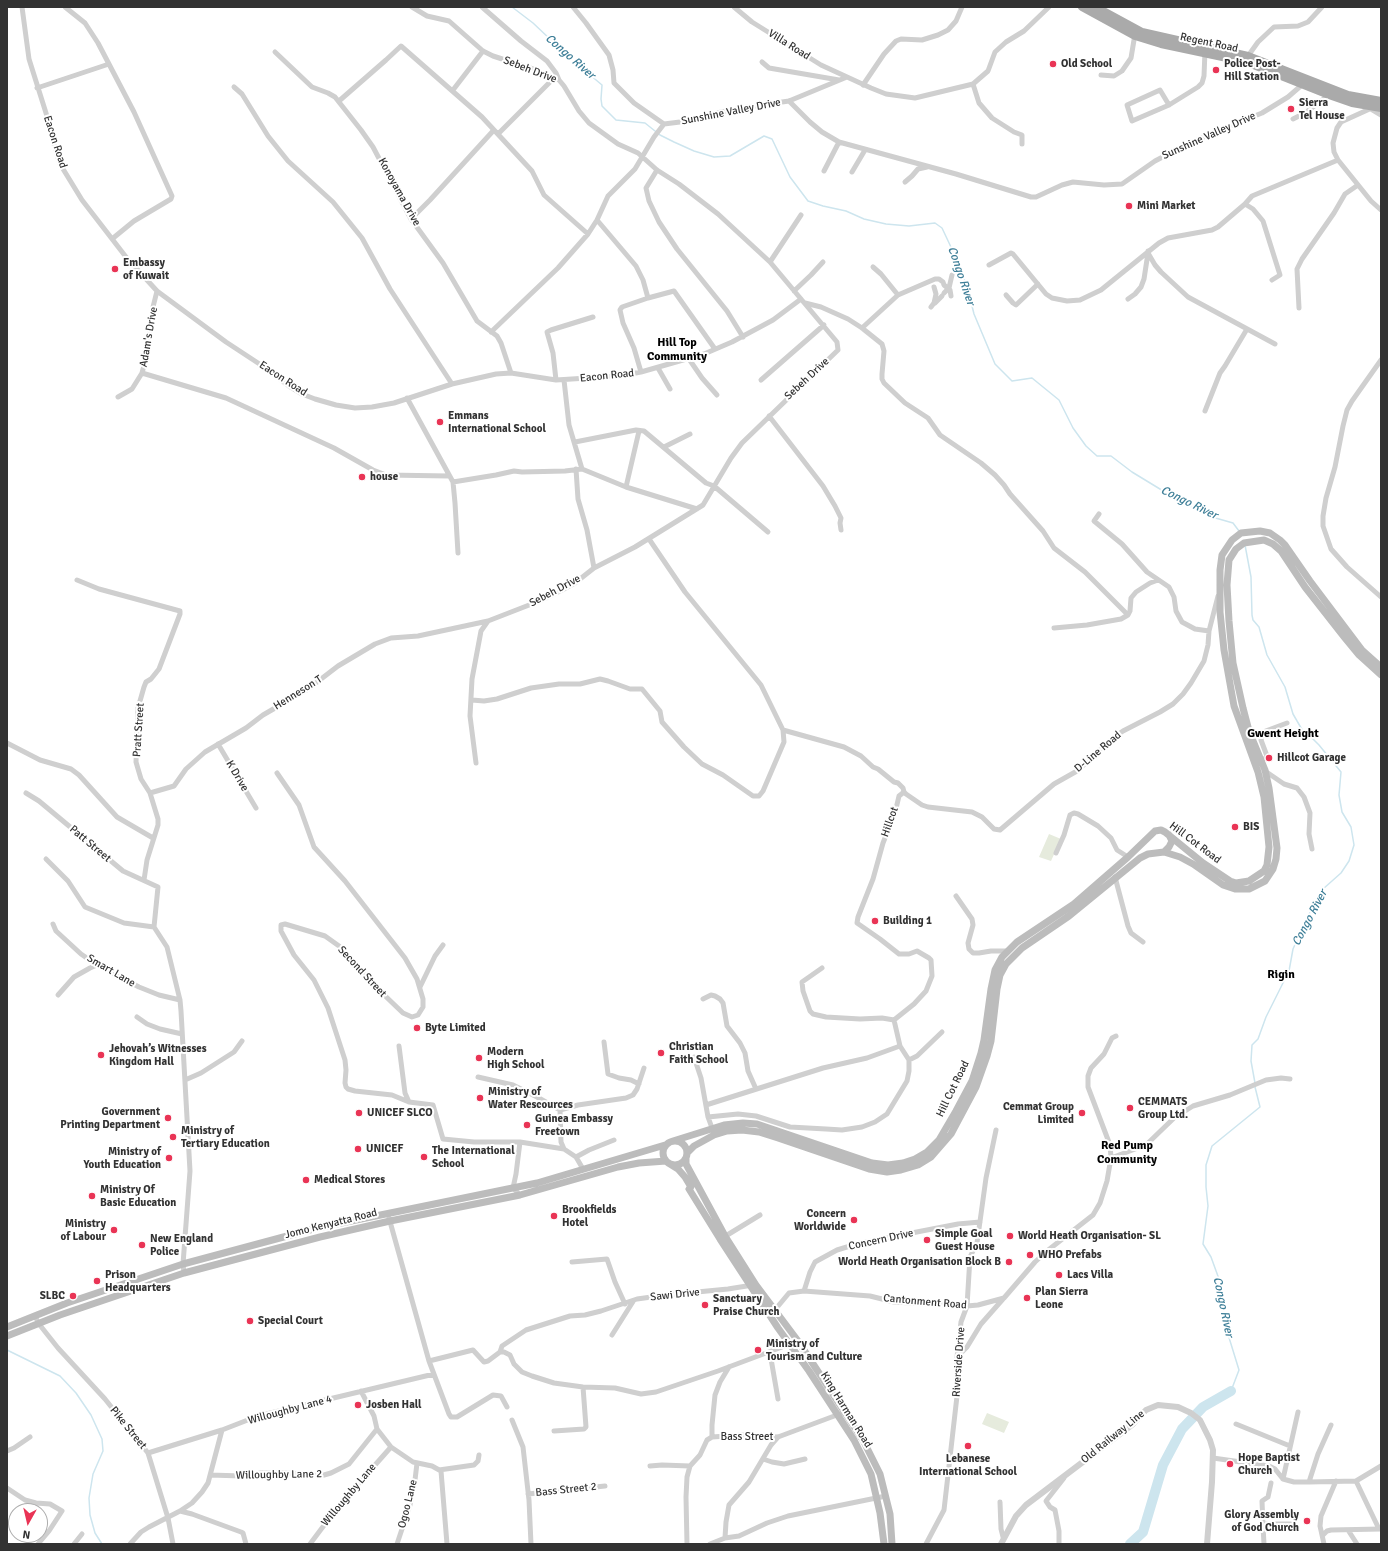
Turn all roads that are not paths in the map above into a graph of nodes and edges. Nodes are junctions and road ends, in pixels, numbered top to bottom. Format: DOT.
graph roads {
  1 [pos="22,7"];
  2 [pos="65,7"];
  3 [pos="412,7"];
  4 [pos="482,7"];
  5 [pos="573,7"];
  6 [pos="734,7"];
  7 [pos="962,7"];
  8 [pos="1049,7"];
  9 [pos="1082,7"];
  10 [pos="1096,7"];
  11 [pos="1322,7"];
  12 [pos="1136,33"];
  13 [pos="1205,50"];
  14 [pos="483,51"];
  15 [pos="275,52"];
  16 [pos="1248,56"];
  17 [pos="762,62"];
  18 [pos="109,64"];
  19 [pos="1101,75"];
  20 [pos="847,78"];
  21 [pos="557,79"];
  22 [pos="840,80"];
  23 [pos="973,84"];
  24 [pos="1303,84"];
  25 [pos="863,85"];
  26 [pos="234,87"];
  27 [pos="37,88"];
  28 [pos="452,90"];
  29 [pos="1329,95"];
  30 [pos="339,101"];
  31 [pos="789,101"];
  32 [pos="1169,105"];
  33 [pos="1377,105"];
  34 [pos="1381,115"];
  35 [pos="1293,119"];
  36 [pos="662,127"];
  37 [pos="493,130"];
  38 [pos="498,134"];
  39 [pos="839,142"];
  40 [pos="1022,144"];
  41 [pos="865,150"];
  42 [pos="643,157"];
  43 [pos="1338,160"];
  44 [pos="930,167"];
  45 [pos="657,170"];
  46 [pos="824,171"];
  47 [pos="852,172"];
  48 [pos="905,182"];
  49 [pos="1358,184"];
  50 [pos="1245,204"];
  51 [pos="1381,210"];
  52 [pos="801,215"];
  53 [pos="412,219"];
  54 [pos="597,220"];
  55 [pos="588,234"];
  56 [pos="112,239"];
  57 [pos="1148,252"];
  58 [pos="770,262"];
  59 [pos="823,262"];
  60 [pos="989,265"];
  61 [pos="873,267"];
  62 [pos="952,275"];
  63 [pos="1272,280"];
  64 [pos="1038,284"];
  65 [pos="934,287"];
  66 [pos="157,291"];
  67 [pos="794,291"];
  68 [pos="898,295"];
  69 [pos="1006,295"];
  70 [pos="951,296"];
  71 [pos="648,298"];
  72 [pos="1128,299"];
  73 [pos="803,301"];
  74 [pos="1299,308"];
  75 [pos="593,317"];
  76 [pos="824,325"];
  77 [pos="862,328"];
  78 [pos="1247,329"];
  79 [pos="491,332"];
  80 [pos="743,337"];
  81 [pos="1275,344"];
  82 [pos="715,349"];
  83 [pos="689,359"];
  84 [pos="1381,360"];
  85 [pos="658,368"];
  86 [pos="641,372"];
  87 [pos="142,373"];
  88 [pos="511,373"];
  89 [pos="556,380"];
  90 [pos="564,380"];
  91 [pos="761,380"];
  92 [pos="452,384"];
  93 [pos="670,389"];
  94 [pos="717,395"];
  95 [pos="118,397"];
  96 [pos="407,398"];
  97 [pos="1205,411"];
  98 [pos="769,416"];
  99 [pos="639,431"];
  100 [pos="690,434"];
  101 [pos="575,442"];
  102 [pos="664,447"];
  103 [pos="582,468"];
  104 [pos="576,469"];
  105 [pos="449,476"];
  106 [pos="452,482"];
  107 [pos="714,486"];
  108 [pos="626,487"];
  109 [pos="696,510"];
  110 [pos="1099,514"];
  111 [pos="840,530"];
  112 [pos="768,532"];
  113 [pos="649,539"];
  114 [pos="458,553"];
  115 [pos="594,568"];
  116 [pos="77,580"];
  117 [pos="1158,580"];
  118 [pos="1220,590"];
  119 [pos="1381,597"];
  120 [pos="1128,615"];
  121 [pos="488,621"];
  122 [pos="1054,628"];
  123 [pos="1209,631"];
  124 [pos="1381,668"];
  125 [pos="1381,676"];
  126 [pos="472,700"];
  127 [pos="1288,723"];
  128 [pos="783,730"];
  129 [pos="7,743"];
  130 [pos="218,744"];
  131 [pos="1261,760"];
  132 [pos="476,763"];
  133 [pos="1265,770"];
  134 [pos="277,772"];
  135 [pos="904,792"];
  136 [pos="26,793"];
  137 [pos="150,793"];
  138 [pos="256,808"];
  139 [pos="1000,830"];
  140 [pos="1151,835"];
  141 [pos="1169,835"];
  142 [pos="153,838"];
  143 [pos="1312,849"];
  144 [pos="1161,852"];
  145 [pos="1056,853"];
  146 [pos="1128,857"];
  147 [pos="46,859"];
  148 [pos="1115,877"];
  149 [pos="144,880"];
  150 [pos="956,896"];
  151 [pos="54,924"];
  152 [pos="154,927"];
  153 [pos="1143,942"];
  154 [pos="443,945"];
  155 [pos="1007,951"];
  156 [pos="97,965"];
  157 [pos="822,968"];
  158 [pos="420,987"];
  159 [pos="58,995"];
  160 [pos="703,999"];
  161 [pos="180,1000"];
  162 [pos="137,1017"];
  163 [pos="894,1020"];
  164 [pos="942,1032"];
  165 [pos="182,1034"];
  166 [pos="1116,1036"];
  167 [pos="242,1041"];
  168 [pos="604,1042"];
  169 [pos="399,1046"];
  170 [pos="900,1046"];
  171 [pos="694,1057"];
  172 [pos="909,1060"];
  173 [pos="644,1068"];
  174 [pos="478,1077"];
  175 [pos="1290,1079"];
  176 [pos="185,1080"];
  177 [pos="639,1084"];
  178 [pos="756,1089"];
  179 [pos="409,1102"];
  180 [pos="706,1105"];
  181 [pos="560,1110"];
  182 [pos="708,1117"];
  183 [pos="712,1128"];
  184 [pos="996,1130"];
  185 [pos="614,1140"];
  186 [pos="673,1141"];
  187 [pos="520,1142"];
  188 [pos="664,1145"];
  189 [pos="564,1149"];
  190 [pos="686,1156"];
  191 [pos="576,1158"];
  192 [pos="1111,1158"];
  193 [pos="668,1163"];
  194 [pos="583,1169"];
  195 [pos="513,1188"];
  196 [pos="520,1195"];
  197 [pos="388,1213"];
  198 [pos="760,1215"];
  199 [pos="390,1222"];
  200 [pos="980,1222"];
  201 [pos="722,1238"];
  202 [pos="572,1262"];
  203 [pos="183,1264"];
  204 [pos="184,1273"];
  205 [pos="753,1285"];
  206 [pos="804,1291"];
  207 [pos="1004,1298"];
  208 [pos="634,1300"];
  209 [pos="625,1304"];
  210 [pos="967,1306"];
  211 [pos="773,1313"];
  212 [pos="35,1316"];
  213 [pos="39,1324"];
  214 [pos="7,1327"];
  215 [pos="612,1335"];
  216 [pos="7,1336"];
  217 [pos="798,1341"];
  218 [pos="790,1344"];
  219 [pos="500,1352"];
  220 [pos="770,1352"];
  221 [pos="957,1357"];
  222 [pos="429,1361"];
  223 [pos="729,1367"];
  224 [pos="434,1374"];
  225 [pos="583,1387"];
  226 [pos="361,1391"];
  227 [pos="778,1399"];
  228 [pos="507,1407"];
  229 [pos="845,1412"];
  230 [pos="1298,1412"];
  231 [pos="837,1415"];
  232 [pos="512,1420"];
  233 [pos="1236,1424"];
  234 [pos="1331,1425"];
  235 [pos="377,1429"];
  236 [pos="222,1430"];
  237 [pos="554,1431"];
  238 [pos="30,1437"];
  239 [pos="712,1437"];
  240 [pos="778,1437"];
  241 [pos="1290,1446"];
  242 [pos="391,1447"];
  243 [pos="7,1451"];
  244 [pos="148,1453"];
  245 [pos="479,1455"];
  246 [pos="1213,1458"];
  247 [pos="763,1459"];
  248 [pos="805,1459"];
  249 [pos="416,1463"];
  250 [pos="650,1466"];
  251 [pos="690,1466"];
  252 [pos="1381,1466"];
  253 [pos="440,1470"];
  254 [pos="1068,1472"];
  255 [pos="210,1475"];
  256 [pos="1282,1479"];
  257 [pos="1356,1481"];
  258 [pos="1309,1482"];
  259 [pos="1336,1482"];
  260 [pos="1271,1483"];
  261 [pos="605,1486"];
  262 [pos="7,1488"];
  263 [pos="528,1494"];
  264 [pos="886,1496"];
  265 [pos="877,1499"];
  266 [pos="1000,1502"];
  267 [pos="180,1512"];
  268 [pos="168,1518"];
  269 [pos="1292,1524"];
  270 [pos="1263,1526"];
  271 [pos="1380,1529"];
  272 [pos="1348,1530"];
  273 [pos="82,1534"];
  274 [pos="1322,1535"];
  275 [pos="1003,1537"];
  276 [pos="725,1538"];
  277 [pos="38,1544"];
  278 [pos="74,1544"];
  279 [pos="130,1544"];
  280 [pos="172,1544"];
  281 [pos="246,1544"];
  282 [pos="310,1544"];
  283 [pos="397,1544"];
  284 [pos="447,1544"];
  285 [pos="531,1544"];
  286 [pos="687,1544"];
  287 [pos="710,1544"];
  288 [pos="884,1544"];
  289 [pos="892,1544"];
  290 [pos="926,1544"];
  291 [pos="1001,1544"];
  292 [pos="1058,1544"];
  293 [pos="1207,1544"];
  294 [pos="1264,1544"];
  295 [pos="1324,1544"];
  296 [pos="1356,1544"];
  1 -- 27 [label="street, Eacon Road"];
  2 -- 18 [label="street"];
  3 -- 14 [label="street, Sebeh Drive"];
  4 -- 21 [label="street"];
  5 -- 36 [label="street"];
  6 -- 20 [label="street, Villa Road"];
  7 -- 25 [label="street"];
  8 -- 23 [label="street"];
  9 -- 12 [label="main road, Regent Road"];
  10 -- 12 [label="main road, Regent Road"];
  11 -- 16 [label="street"];
  12 -- 13 [label="main road, Regent Road"];
  12 -- 19 [label="street"];
  13 -- 16 [label="main road, Regent Road"];
  13 -- 24 [label="main road, Regent Road"];
  13 -- 32 [label="street"];
  14 -- 21 [label="street, Sebeh Drive"];
  14 -- 28 [label="street"];
  15 -- 30 [label="street, Konoyama Drive"];
  16 -- 33 [label="main road, Regent Road"];
  17 -- 22 [label="street"];
  18 -- 27 [label="street"];
  18 -- 56 [label="street"];
  20 -- 22 [label="street"];
  20 -- 25 [label="street, Villa Road"];
  21 -- 38 [label="street"];
  21 -- 42 [label="street, Sebeh Drive"];
  22 -- 31 [label="street"];
  23 -- 25 [label="street, Villa Road"];
  23 -- 40 [label="street"];
  24 -- 29 [label="main road, Regent Road"];
  24 -- 44 [label="street, Sunshine Valley Drive"];
  26 -- 92 [label="street"];
  27 -- 56 [label="street, Eacon Road"];
  28 -- 30 [label="street"];
  28 -- 37 [label="street"];
  29 -- 33 [label="main road, Regent Road"];
  29 -- 35 [label="street"];
  30 -- 53 [label="street, Konoyama Drive"];
  31 -- 36 [label="street, Sunshine Valley Drive"];
  31 -- 39 [label="street, Sunshine Valley Drive"];
  32 -- 32 [label="street"];
  33 -- 34 [label="street"];
  33 -- 43 [label="street"];
  36 -- 42 [label="street"];
  37 -- 38 [label="street"];
  37 -- 53 [label="street"];
  38 -- 55 [label="street"];
  39 -- 41 [label="street, Sunshine Valley Drive"];
  39 -- 46 [label="street"];
  41 -- 44 [label="street, Sunshine Valley Drive"];
  41 -- 47 [label="street"];
  42 -- 45 [label="street, Sebeh Drive"];
  42 -- 54 [label="street"];
  43 -- 49 [label="street"];
  43 -- 50 [label="street"];
  44 -- 48 [label="street"];
  45 -- 58 [label="street, Sebeh Drive"];
  45 -- 80 [label="street"];
  49 -- 51 [label="street"];
  49 -- 74 [label="street"];
  50 -- 57 [label="street"];
  50 -- 63 [label="street"];
  52 -- 58 [label="street"];
  53 -- 79 [label="street, Konoyama Drive"];
  54 -- 55 [label="street"];
  54 -- 71 [label="street"];
  55 -- 79 [label="street"];
  56 -- 66 [label="street, Eacon Road"];
  57 -- 64 [label="street"];
  57 -- 72 [label="street"];
  57 -- 78 [label="street"];
  58 -- 67 [label="street, Sebeh Drive"];
  59 -- 67 [label="street"];
  60 -- 64 [label="street"];
  61 -- 68 [label="street"];
  62 -- 65 [label="street"];
  64 -- 69 [label="street"];
  66 -- 87 [label="street, Adam's Drive"];
  66 -- 96 [label="street, Eacon Road"];
  67 -- 73 [label="street, Sebeh Drive"];
  68 -- 70 [label="street"];
  68 -- 77 [label="street"];
  71 -- 82 [label="street"];
  71 -- 86 [label="street"];
  73 -- 76 [label="street, Sebeh Drive"];
  73 -- 77 [label="street"];
  73 -- 80 [label="street, Eacon Road"];
  75 -- 89 [label="street"];
  76 -- 91 [label="street"];
  76 -- 98 [label="street, Sebeh Drive"];
  77 -- 120 [label="street"];
  78 -- 81 [label="street"];
  78 -- 97 [label="street"];
  79 -- 88 [label="street, Konoyama Drive"];
  80 -- 82 [label="street, Eacon Road"];
  82 -- 83 [label="street, Eacon Road"];
  83 -- 85 [label="street, Eacon Road"];
  83 -- 94 [label="street"];
  84 -- 119 [label="street"];
  85 -- 86 [label="street, Eacon Road"];
  85 -- 93 [label="street"];
  86 -- 90 [label="street, Eacon Road"];
  87 -- 95 [label="street, Adam's Drive"];
  87 -- 105 [label="street"];
  88 -- 89 [label="street, Eacon Road"];
  88 -- 92 [label="street, Eacon Road"];
  89 -- 90 [label="street, Eacon Road"];
  90 -- 101 [label="street"];
  92 -- 96 [label="street, Eacon Road"];
  96 -- 105 [label="street"];
  98 -- 107 [label="street, Sebeh Drive"];
  98 -- 111 [label="street"];
  99 -- 101 [label="street"];
  99 -- 102 [label="street"];
  99 -- 108 [label="street"];
  100 -- 102 [label="street"];
  101 -- 103 [label="street"];
  102 -- 107 [label="street"];
  103 -- 104 [label="street"];
  103 -- 108 [label="street"];
  104 -- 106 [label="street"];
  104 -- 115 [label="street"];
  105 -- 106 [label="street"];
  106 -- 114 [label="street"];
  107 -- 109 [label="street, Sebeh Drive"];
  107 -- 112 [label="street"];
  108 -- 109 [label="street"];
  109 -- 113 [label="street, Sebeh Drive"];
  110 -- 117 [label="street"];
  113 -- 115 [label="street, Sebeh Drive"];
  113 -- 128 [label="street"];
  115 -- 121 [label="street, Sebeh Drive"];
  116 -- 137 [label="street, Pratt Street"];
  117 -- 120 [label="street"];
  117 -- 123 [label="street"];
  118 -- 123 [label="street, D-Line Road"];
  118 -- 124 [label="main road, Hill Cot Road"];
  118 -- 141 [label="main road, Hill Cot Road"];
  120 -- 122 [label="street"];
  121 -- 126 [label="street"];
  121 -- 130 [label="street, Henneson T"];
  123 -- 139 [label="street, D-Line Road"];
  125 -- 131 [label="main road, Hill Cot Road"];
  126 -- 128 [label="street"];
  126 -- 132 [label="street"];
  127 -- 131 [label="street"];
  128 -- 135 [label="street"];
  129 -- 142 [label="street"];
  130 -- 137 [label="street, Henneson T"];
  130 -- 138 [label="street, K Drive"];
  131 -- 133 [label="main road, Hill Cot Road"];
  133 -- 143 [label="street"];
  133 -- 144 [label="main road, Hill Cot Road"];
  134 -- 158 [label="street, Second Street"];
  135 -- 139 [label="street, Hillcot"];
  135 -- 163 [label="street, Hillcot"];
  136 -- 149 [label="street, Patt Street"];
  137 -- 142 [label="street, Pratt Street"];
  140 -- 141 [label="main road, Hill Cot Road"];
  140 -- 144 [label="main road"];
  140 -- 146 [label="main road, Hill Cot Road"];
  141 -- 144 [label="main road"];
  142 -- 149 [label="street, Pratt Street"];
  144 -- 148 [label="main road, Hill Cot Road"];
  145 -- 146 [label="street"];
  146 -- 155 [label="main road, Hill Cot Road"];
  147 -- 152 [label="street"];
  148 -- 153 [label="street"];
  148 -- 190 [label="main road, Hill Cot Road"];
  149 -- 152 [label="street, Patt Street"];
  150 -- 155 [label="street"];
  151 -- 156 [label="street, Smart Lane"];
  152 -- 161 [label="street"];
  154 -- 158 [label="street"];
  155 -- 183 [label="main road, Hill Cot Road"];
  156 -- 159 [label="street"];
  156 -- 161 [label="street, Smart Lane"];
  157 -- 163 [label="street"];
  158 -- 179 [label="street, Second Street"];
  160 -- 178 [label="street"];
  161 -- 165 [label="street"];
  162 -- 165 [label="street"];
  163 -- 170 [label="street"];
  164 -- 172 [label="street"];
  165 -- 176 [label="street"];
  166 -- 192 [label="street"];
  167 -- 176 [label="street"];
  168 -- 177 [label="street"];
  169 -- 179 [label="street"];
  170 -- 172 [label="street"];
  170 -- 178 [label="street"];
  171 -- 180 [label="street"];
  172 -- 182 [label="street"];
  173 -- 177 [label="street"];
  174 -- 181 [label="street"];
  175 -- 192 [label="street"];
  176 -- 203 [label="street"];
  177 -- 181 [label="street"];
  178 -- 180 [label="street"];
  179 -- 187 [label="street"];
  180 -- 182 [label="street"];
  181 -- 189 [label="street"];
  182 -- 183 [label="street"];
  183 -- 186 [label="main road, Hill Cot Road"];
  184 -- 200 [label="street, Riverside Drive"];
  185 -- 191 [label="street"];
  186 -- 188 [label="main road"];
  186 -- 190 [label="main road"];
  187 -- 189 [label="street"];
  187 -- 195 [label="street"];
  188 -- 193 [label="main road"];
  188 -- 194 [label="main road, Jomo Kenyatta Road"];
  189 -- 191 [label="street"];
  190 -- 193 [label="main road"];
  190 -- 201 [label="main road, King Harman Road"];
  191 -- 194 [label="street"];
  192 -- 207 [label="street"];
  193 -- 196 [label="main road, Jomo Kenyatta Road"];
  193 -- 201 [label="main road, King Harman Road"];
  194 -- 195 [label="main road, Jomo Kenyatta Road"];
  195 -- 196 [label="street"];
  195 -- 197 [label="main road, Jomo Kenyatta Road"];
  196 -- 199 [label="main road, Jomo Kenyatta Road"];
  197 -- 199 [label="street"];
  197 -- 203 [label="main road, Jomo Kenyatta Road"];
  198 -- 201 [label="street"];
  199 -- 204 [label="main road, Jomo Kenyatta Road"];
  199 -- 222 [label="street"];
  200 -- 206 [label="street, Concern Drive"];
  200 -- 210 [label="street, Riverside Drive"];
  201 -- 205 [label="main road, King Harman Road"];
  202 -- 209 [label="street"];
  203 -- 204 [label="street"];
  203 -- 212 [label="main road, Jomo Kenyatta Road"];
  204 -- 213 [label="main road, Jomo Kenyatta Road"];
  205 -- 208 [label="street, Sawi Drive"];
  205 -- 211 [label="main road, King Harman Road"];
  206 -- 210 [label="street, Cantonment Road"];
  206 -- 211 [label="street, Cantonment Road"];
  207 -- 210 [label="street, Cantonment Road"];
  207 -- 221 [label="street"];
  208 -- 209 [label="street"];
  208 -- 215 [label="street, Sawi Drive"];
  209 -- 219 [label="street"];
  210 -- 221 [label="street, Riverside Drive"];
  211 -- 217 [label="main road, King Harman Road"];
  211 -- 218 [label="main road, King Harman Road"];
  212 -- 213 [label="street, Pike Street"];
  212 -- 214 [label="main road, Jomo Kenyatta Road"];
  213 -- 216 [label="main road, Jomo Kenyatta Road"];
  213 -- 244 [label="street, Pike Street"];
  217 -- 218 [label="street"];
  217 -- 229 [label="main road, King Harman Road"];
  218 -- 220 [label="street"];
  218 -- 231 [label="main road, King Harman Road"];
  219 -- 222 [label="street"];
  219 -- 225 [label="street"];
  220 -- 223 [label="street"];
  220 -- 227 [label="street"];
  221 -- 290 [label="street, Riverside Drive"];
  222 -- 224 [label="street"];
  223 -- 225 [label="street"];
  223 -- 239 [label="street"];
  224 -- 226 [label="street, Willoughby Lane 4"];
  224 -- 228 [label="street"];
  225 -- 237 [label="street"];
  226 -- 235 [label="street"];
  226 -- 236 [label="street, Willoughby Lane 4"];
  229 -- 231 [label="street, Bass Street"];
  229 -- 264 [label="main road, King Harman Road"];
  230 -- 241 [label="street"];
  231 -- 240 [label="street, Bass Street"];
  231 -- 265 [label="main road, King Harman Road"];
  232 -- 263 [label="street"];
  233 -- 241 [label="street"];
  234 -- 258 [label="street"];
  235 -- 242 [label="street"];
  235 -- 255 [label="street, Willoughby Lane 2"];
  236 -- 244 [label="street, Willoughby Lane 4"];
  236 -- 255 [label="street"];
  238 -- 243 [label="street"];
  239 -- 240 [label="street, Bass Street"];
  239 -- 251 [label="street, Bass Street"];
  240 -- 247 [label="street"];
  241 -- 256 [label="street"];
  242 -- 249 [label="street"];
  242 -- 282 [label="street, Willoughby Lane"];
  244 -- 268 [label="street, Pike Street"];
  245 -- 253 [label="street"];
  246 -- 254 [label="street, Old Railway Line"];
  246 -- 256 [label="street"];
  246 -- 293 [label="street, Old Railway Line"];
  247 -- 248 [label="street"];
  247 -- 276 [label="street"];
  249 -- 253 [label="street"];
  249 -- 283 [label="street, Ogoo Lane"];
  250 -- 251 [label="street"];
  251 -- 286 [label="street, Bass Street"];
  252 -- 257 [label="street"];
  253 -- 284 [label="street"];
  254 -- 275 [label="street, Old Railway Line"];
  254 -- 292 [label="street"];
  255 -- 267 [label="street"];
  256 -- 258 [label="street"];
  257 -- 259 [label="street"];
  257 -- 271 [label="street"];
  258 -- 259 [label="street"];
  259 -- 274 [label="street"];
  260 -- 270 [label="street"];
  261 -- 263 [label="street, Bass Street 2"];
  262 -- 277 [label="street"];
  263 -- 285 [label="street"];
  264 -- 265 [label="street"];
  264 -- 289 [label="main road, King Harman Road"];
  265 -- 276 [label="street"];
  265 -- 288 [label="main road, King Harman Road"];
  266 -- 275 [label="street"];
  267 -- 268 [label="street"];
  267 -- 281 [label="street"];
  268 -- 279 [label="street"];
  268 -- 280 [label="street, Pike Street"];
  269 -- 270 [label="street"];
  270 -- 294 [label="street"];
  271 -- 272 [label="street"];
  272 -- 274 [label="street"];
  272 -- 296 [label="street"];
  273 -- 278 [label="street"];
  274 -- 295 [label="street"];
  275 -- 291 [label="street, Old Railway Line"];
  276 -- 287 [label="street"];
}
